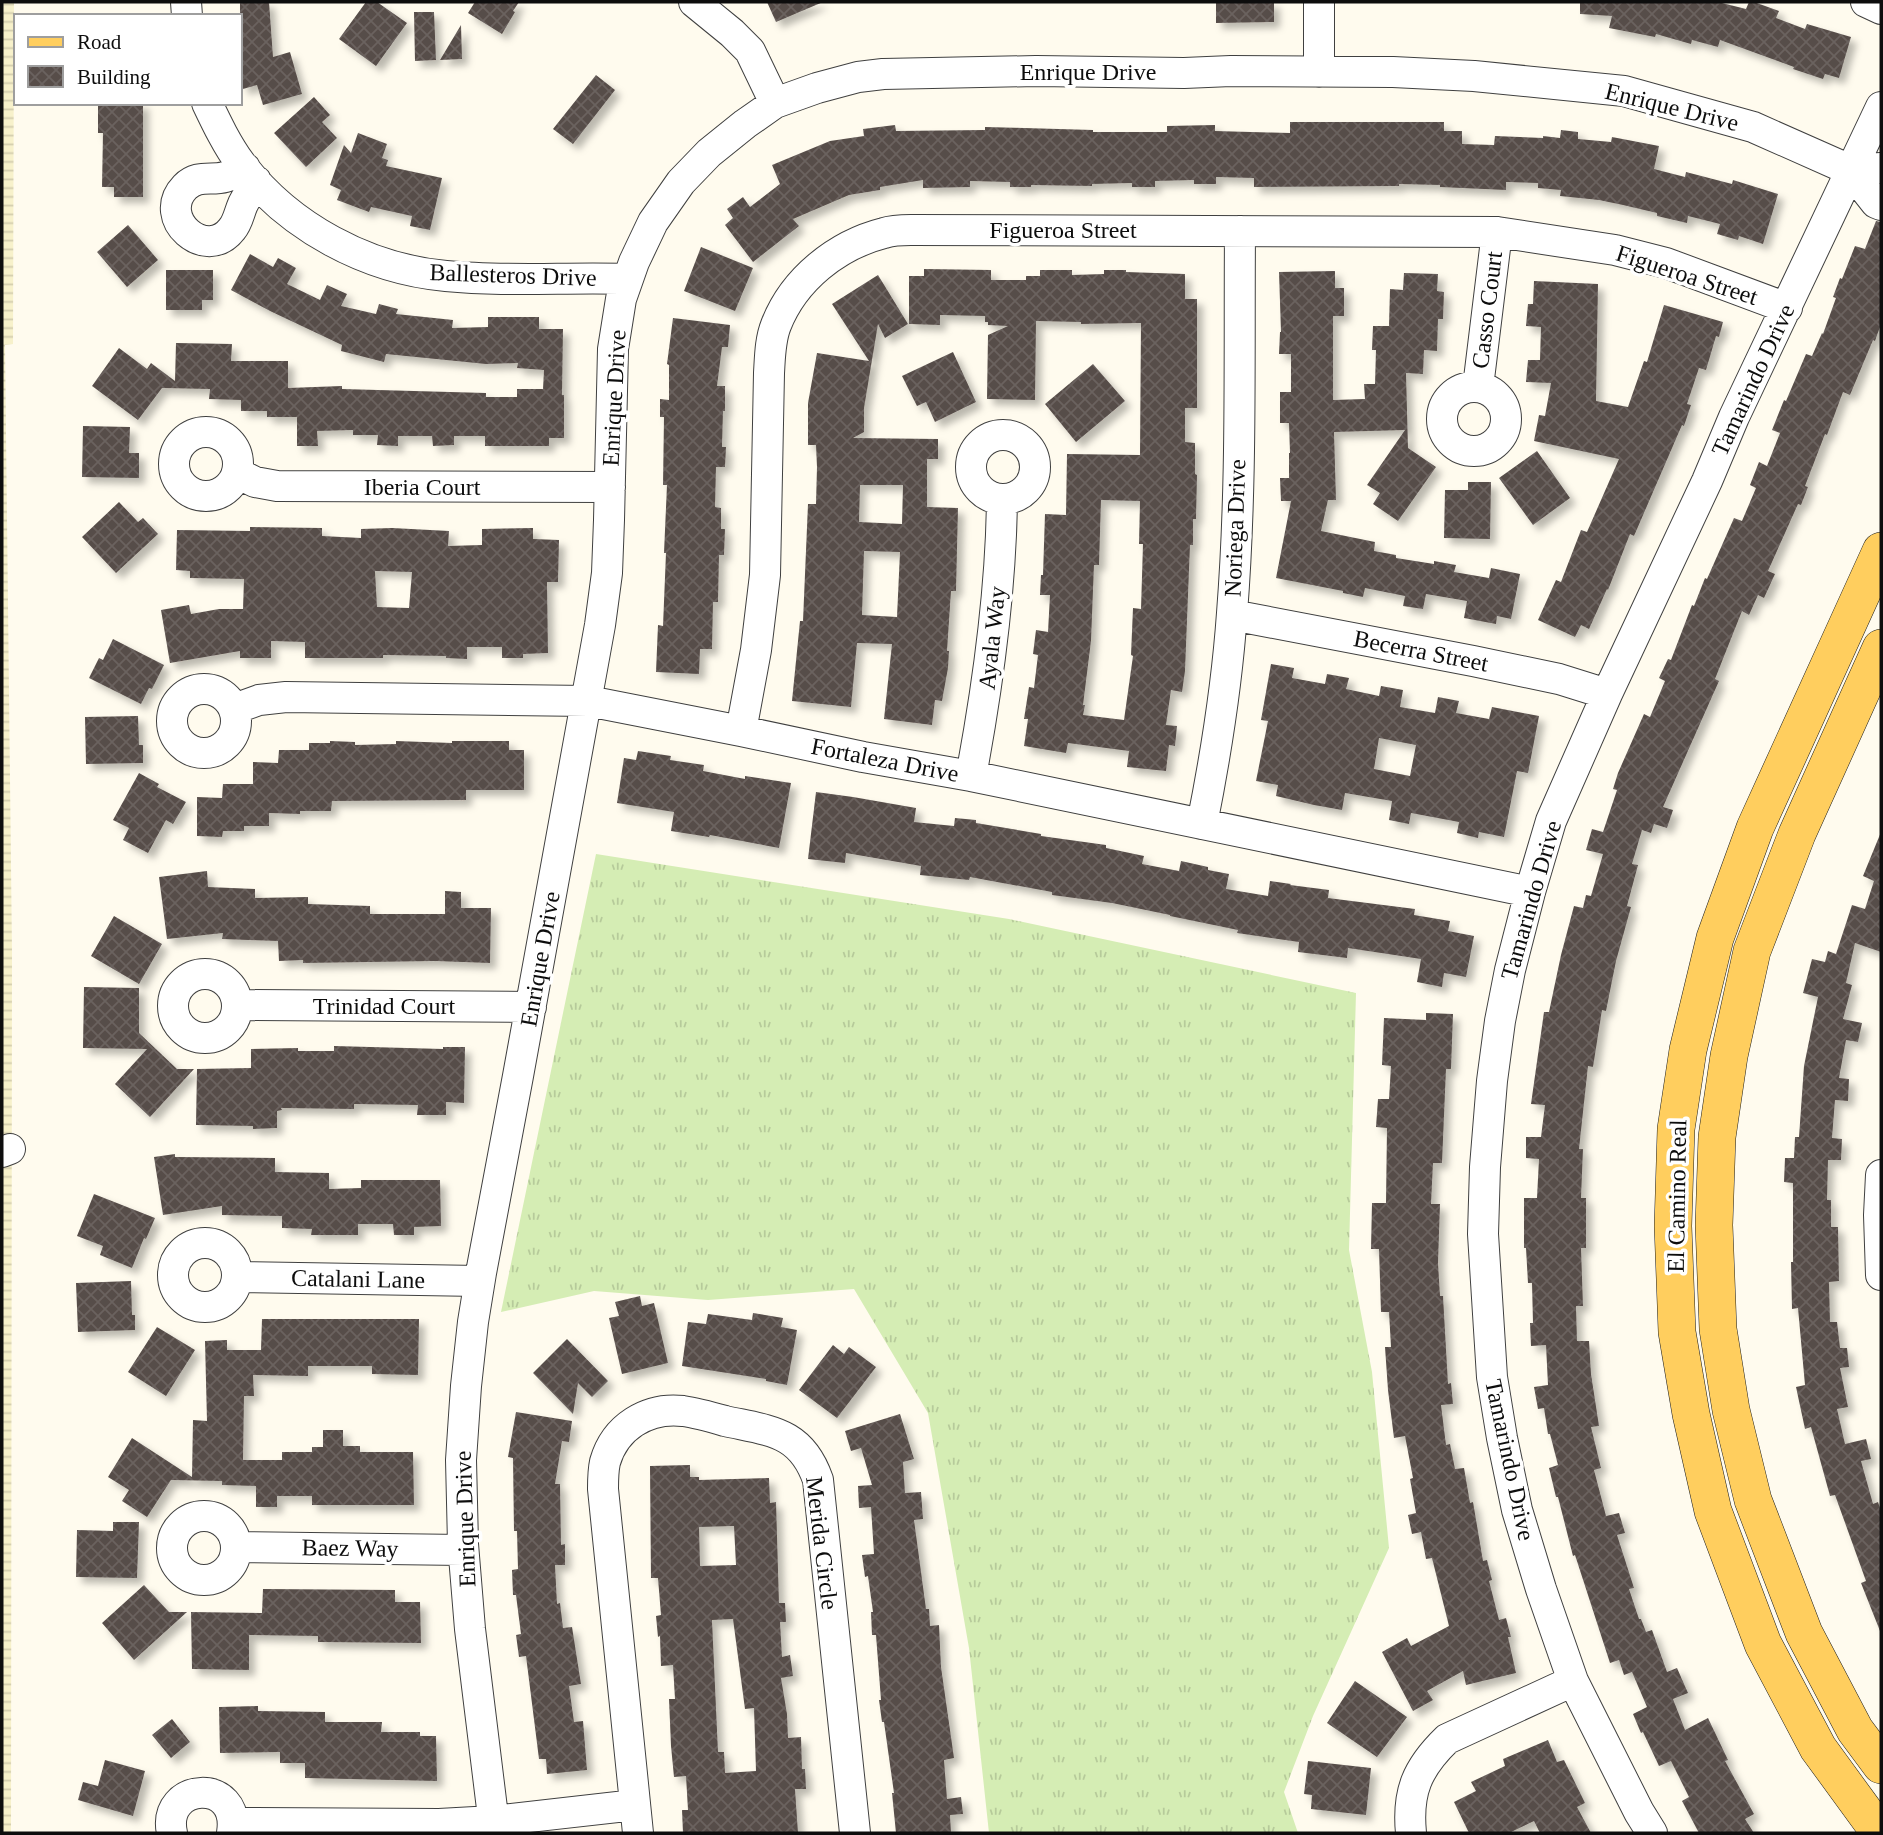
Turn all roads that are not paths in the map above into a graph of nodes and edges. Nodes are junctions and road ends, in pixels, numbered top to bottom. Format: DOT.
graph roads {
  1 [pos="694,2"];
  2 [pos="1319,2"];
  3 [pos="1866,2"];
  4 [pos="1881,9"];
  5 [pos="1319,72"];
  6 [pos="775,103"];
  7 [pos="208,105"];
  8 [pos="1881,107"];
  9 [pos="1881,168"];
  10 [pos="1850,170"];
  11 [pos="1881,205"];
  12 [pos="1240,231"];
  13 [pos="1497,232"];
  14 [pos="628,279"];
  15 [pos="1787,308"];
  16 [pos="1478,387"];
  17 [pos="237,473"];
  18 [pos="610,487"];
  19 [pos="1002,499"];
  20 [pos="1881,551"];
  21 [pos="1232,615"];
  22 [pos="1881,649"];
  23 [pos="1607,694"];
  24 [pos="588,701"];
  25 [pos="233,709"];
  26 [pos="741,731"];
  27 [pos="971,776"];
  28 [pos="1202,824"];
  29 [pos="1530,892"];
  30 [pos="237,1005"];
  31 [pos="531,1007"];
  32 [pos="1881,1175"];
  33 [pos="1881,1275"];
  34 [pos="237,1277"];
  35 [pos="479,1281"];
  36 [pos="236,1547"];
  37 [pos="463,1550"];
  38 [pos="1573,1681"];
  39 [pos="1881,1765"];
  40 [pos="637,1819"];
  41 [pos="494,1827"];
  42 [pos="233,1828"];
  43 [pos="172,1833"];
  44 [pos="855,1833"];
  45 [pos="1411,1833"];
  46 [pos="1652,1833"];
  47 [pos="1880,1833"];
  1 -- 6 [label="street"];
  2 -- 5 [label="street"];
  3 -- 4 [label="street"];
  5 -- 6 [label="street, Enrique Drive"];
  5 -- 10 [label="street, Enrique Drive"];
  6 -- 14 [label="street, Enrique Drive"];
  7 -- 14 [label="street, Ballesteros Drive"];
  8 -- 10 [label="street, Tamarindo Drive"];
  9 -- 10 [label="street, Enrique Drive"];
  10 -- 11 [label="street, Enrique Drive"];
  10 -- 15 [label="street, Tamarindo Drive"];
  12 -- 13 [label="street, Figueroa Street"];
  12 -- 21 [label="street, Noriega Drive"];
  12 -- 26 [label="street, Figueroa Street"];
  13 -- 15 [label="street, Figueroa Street"];
  13 -- 16 [label="street, Casso Court"];
  14 -- 18 [label="street, Enrique Drive"];
  15 -- 23 [label="street, Tamarindo Drive"];
  17 -- 18 [label="street, Iberia Court"];
  18 -- 24 [label="street, Enrique Drive"];
  19 -- 27 [label="street, Ayala Way"];
  20 -- 47 [label="main road, El Camino Real"];
  21 -- 23 [label="street, Becerra Street"];
  21 -- 28 [label="street, Noriega Drive"];
  22 -- 39 [label="main road, El Camino Real"];
  23 -- 29 [label="street, Tamarindo Drive"];
  24 -- 25 [label="street, Fortaleza Drive"];
  24 -- 26 [label="street, Fortaleza Drive"];
  24 -- 31 [label="street, Enrique Drive"];
  26 -- 27 [label="street, Fortaleza Drive"];
  27 -- 28 [label="street, Fortaleza Drive"];
  28 -- 29 [label="street, Fortaleza Drive"];
  29 -- 38 [label="street, Tamarindo Drive"];
  30 -- 31 [label="street, Trinidad Court"];
  31 -- 35 [label="street, Enrique Drive"];
  32 -- 33 [label="street"];
  34 -- 35 [label="street, Catalani Lane"];
  35 -- 37 [label="street, Enrique Drive"];
  36 -- 37 [label="street, Baez Way"];
  37 -- 41 [label="street, Enrique Drive"];
  38 -- 45 [label="street"];
  38 -- 46 [label="street, Tamarindo Drive"];
  40 -- 41 [label="street, Merida Circle"];
  40 -- 44 [label="street, Merida Circle"];
  41 -- 42 [label="street, Merida Circle"];
  42 -- 43 [label="street"];
}
